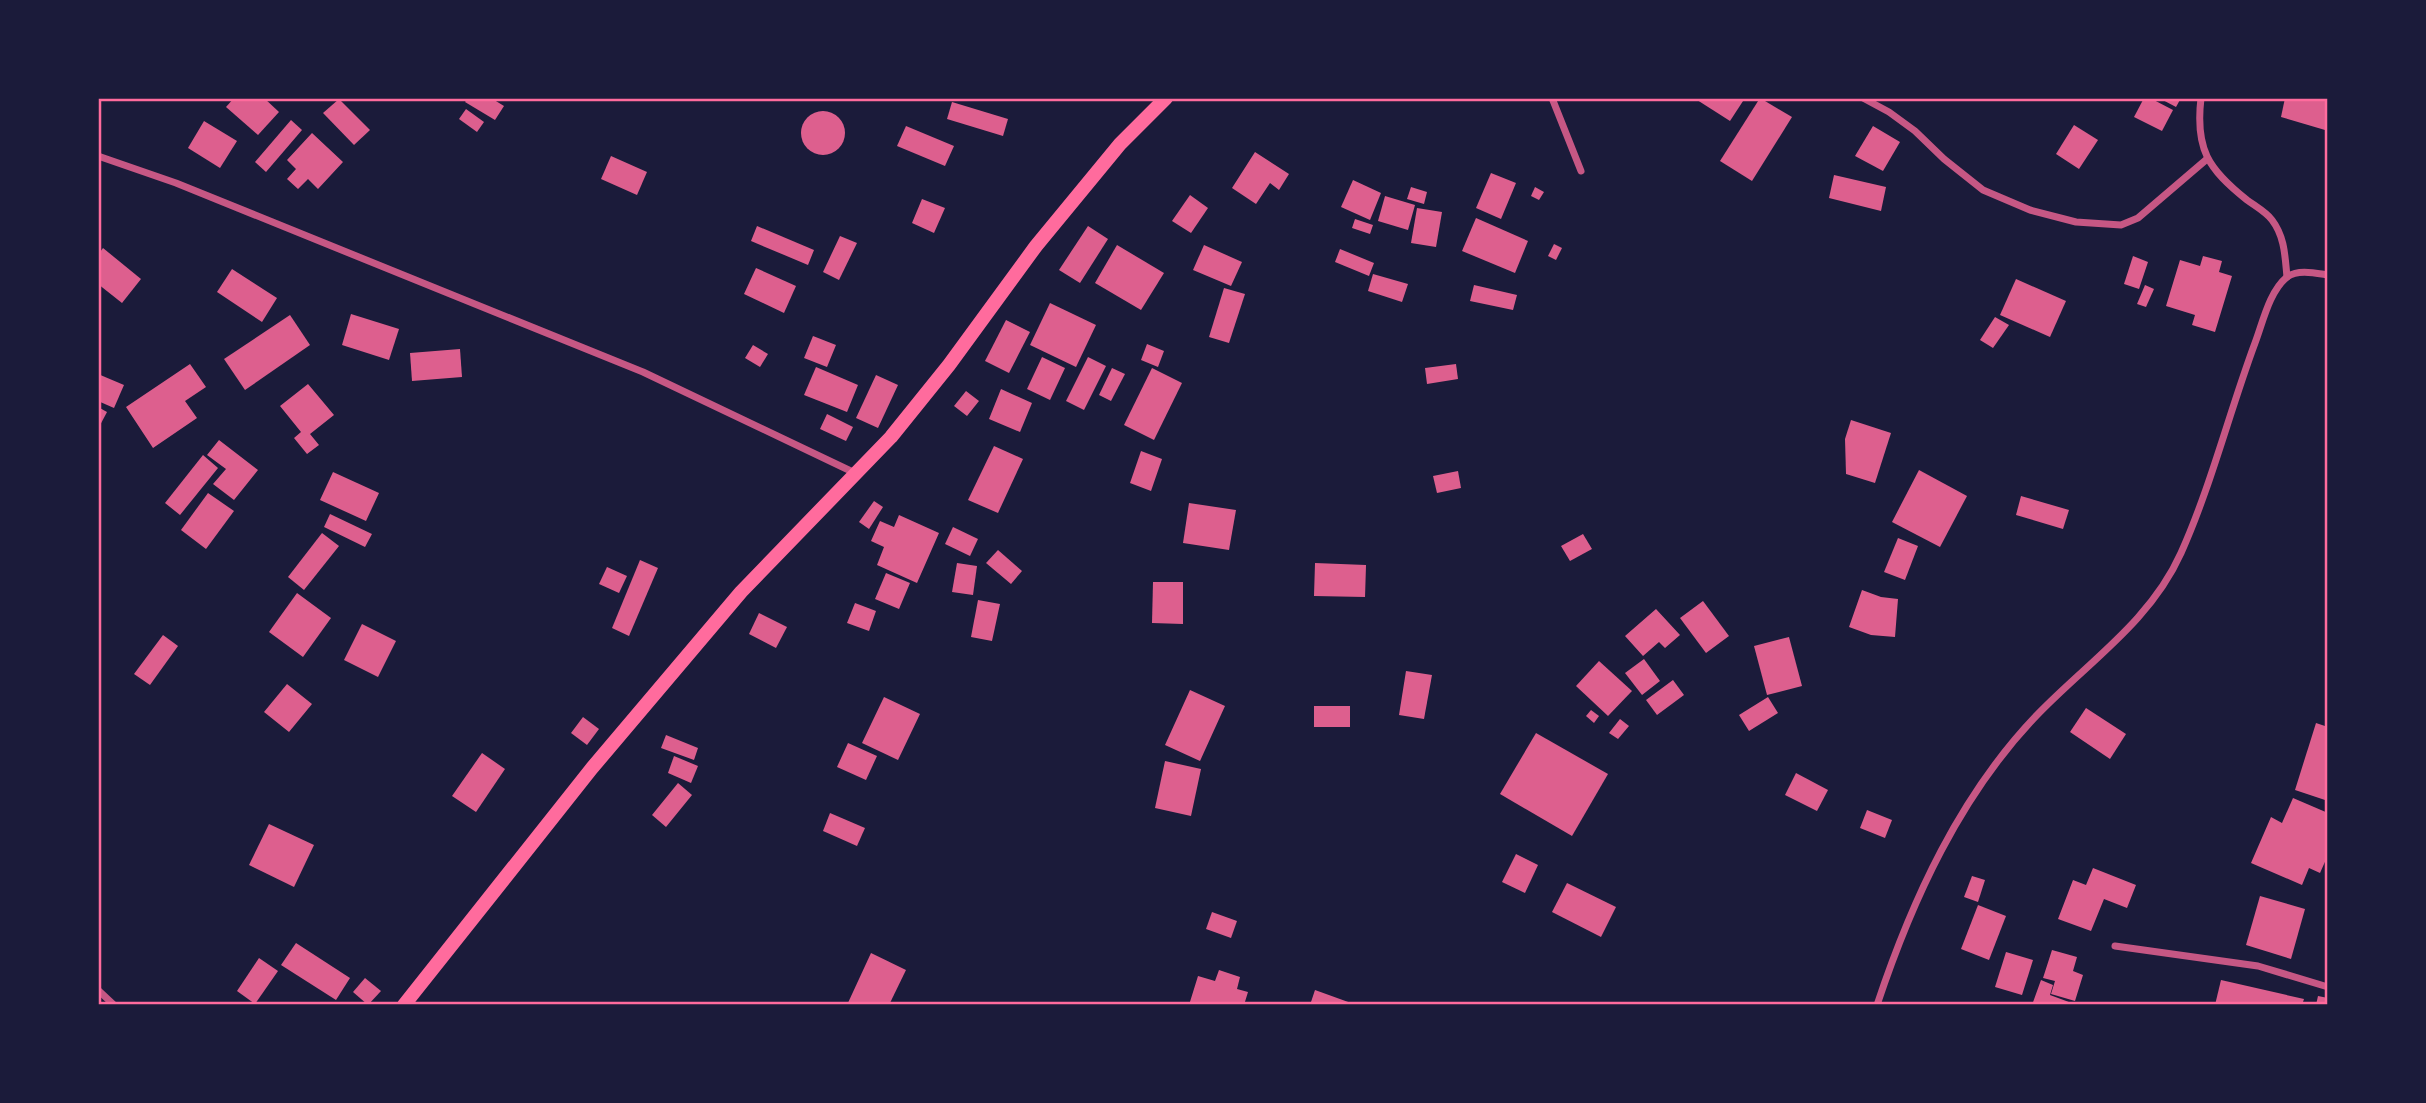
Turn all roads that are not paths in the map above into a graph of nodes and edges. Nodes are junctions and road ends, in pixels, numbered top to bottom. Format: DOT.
graph roads {
  1 [pos="1166,98"];
  2 [pos="1552,98"];
  3 [pos="1863,98"];
  4 [pos="2201,98"];
  5 [pos="98,156"];
  6 [pos="2207,159"];
  7 [pos="1581,171"];
  8 [pos="2328,275"];
  9 [pos="2287,277"];
  10 [pos="855,473"];
  11 [pos="2115,946"];
  12 [pos="2328,987"];
  13 [pos="98,990"];
  14 [pos="114,1005"];
  15 [pos="404,1005"];
  16 [pos="1877,1005"];
  1 -- 10 [label="main road"];
  2 -- 7 [label="street"];
  3 -- 6 [label="street"];
  4 -- 6 [label="street"];
  5 -- 10 [label="street"];
  6 -- 9 [label="street"];
  8 -- 9 [label="street"];
  9 -- 16 [label="street"];
  10 -- 15 [label="main road"];
  11 -- 12 [label="street"];
  13 -- 14 [label="street"];
}
